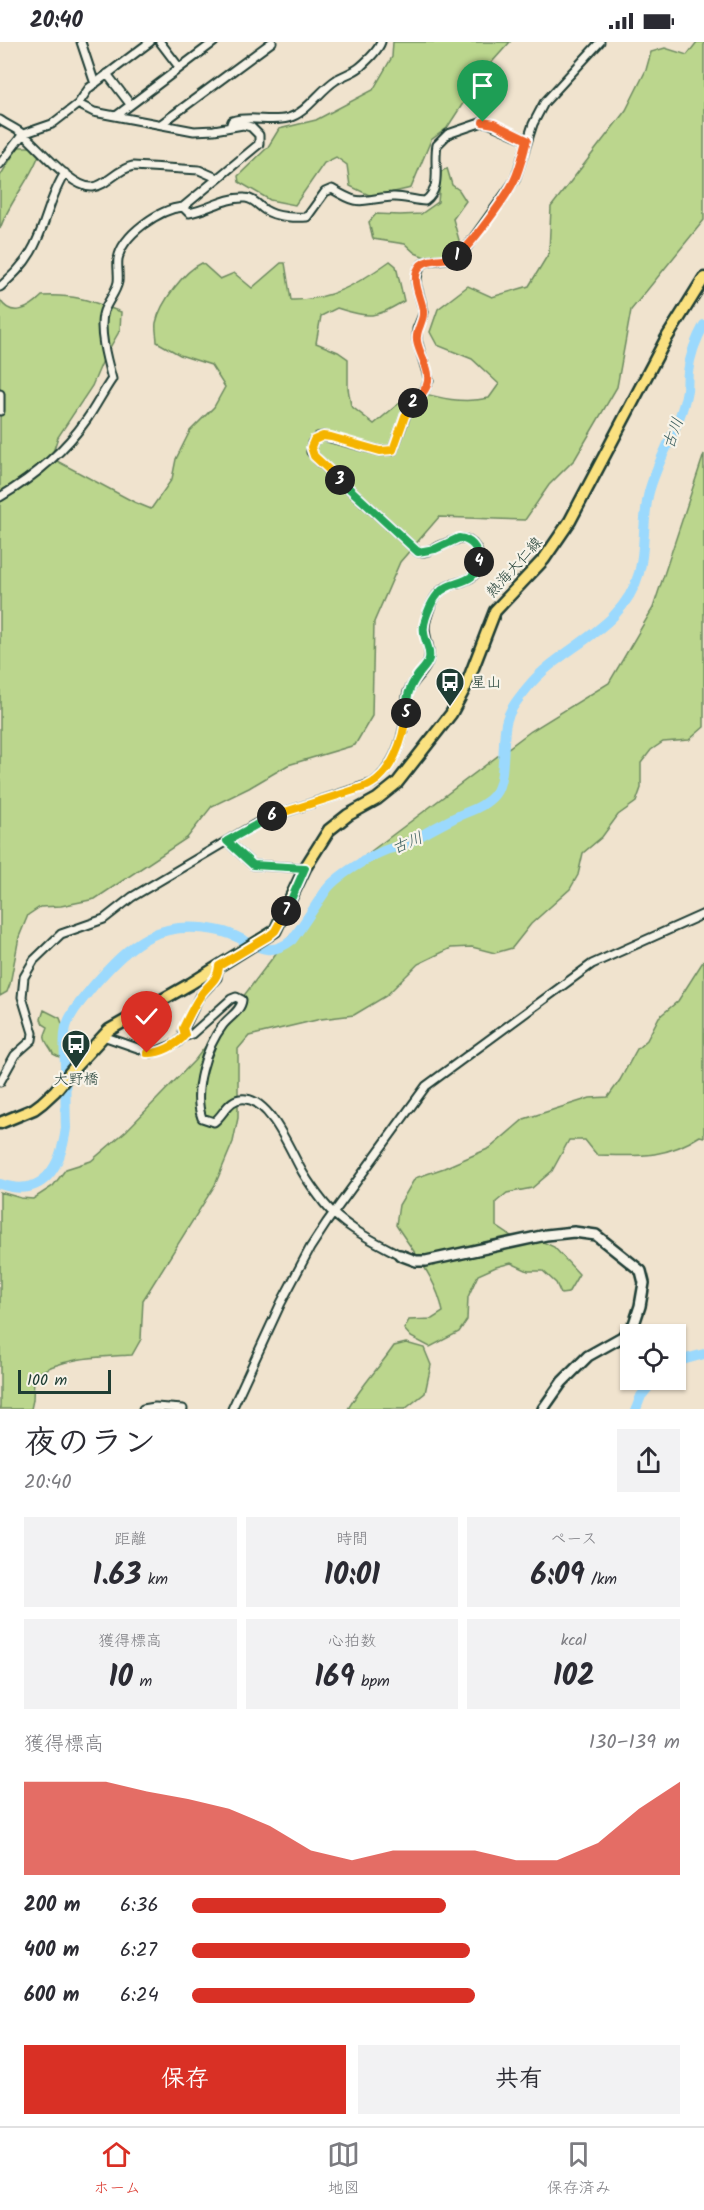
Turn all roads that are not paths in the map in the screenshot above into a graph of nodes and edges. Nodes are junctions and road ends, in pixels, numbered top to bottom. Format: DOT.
graph roads {
  1 [pos="150,42"];
  2 [pos="160,42"];
  3 [pos="214,42"];
  4 [pos="272,42"];
  5 [pos="381,42"];
  6 [pos="600,42"];
  7 [pos="82,43"];
  8 [pos="179,67"];
  9 [pos="107,74"];
  10 [pos="94,84"];
  11 [pos="78,104"];
  12 [pos="130,104"];
  13 [pos="117,116"];
  14 [pos="0,120"];
  15 [pos="161,124"];
  16 [pos="230,127"];
  17 [pos="23,134"];
  18 [pos="527,140"];
  19 [pos="0,164"];
  20 [pos="65,173"];
  21 [pos="217,178"];
  22 [pos="183,207"];
  23 [pos="704,278"];
  24 [pos="0,287"];
  25 [pos="0,394"];
  26 [pos="0,411"];
  27 [pos="0,497"];
  28 [pos="227,841"];
  29 [pos="305,868"];
  30 [pos="704,914"];
  31 [pos="219,966"];
  32 [pos="185,1035"];
  33 [pos="103,1036"];
  34 [pos="0,1083"];
  35 [pos="0,1123"];
  36 [pos="333,1214"];
  37 [pos="400,1255"];
  38 [pos="143,1409"];
  39 [pos="183,1409"];
  40 [pos="232,1409"];
  41 [pos="543,1409"];
  1 -- 9 [label="street"];
  2 -- 8 [label="street"];
  3 -- 8 [label="street"];
  4 -- 15 [label="street"];
  5 -- 16 [label="street"];
  6 -- 18 [label="street"];
  7 -- 10 [label="street"];
  8 -- 12 [label="street"];
  9 -- 10 [label="street"];
  9 -- 12 [label="street"];
  10 -- 11 [label="street"];
  11 -- 13 [label="street"];
  11 -- 17 [label="street"];
  12 -- 13 [label="street"];
  13 -- 15 [label="street"];
  14 -- 17 [label="street"];
  15 -- 16 [label="street"];
  16 -- 21 [label="street"];
  17 -- 19 [label="street"];
  17 -- 20 [label="street"];
  18 -- 22 [label="street"];
  18 -- 28 [label="street"];
  20 -- 21 [label="street"];
  20 -- 24 [label="street"];
  21 -- 22 [label="street"];
  22 -- 27 [label="street"];
  23 -- 29 [label="main road, 熱海大仁線"];
  25 -- 26 [label="street"];
  28 -- 29 [label="street"];
  28 -- 34 [label="street"];
  29 -- 31 [label="main road, 熱海大仁線"];
  30 -- 36 [label="street"];
  31 -- 32 [label="street"];
  31 -- 33 [label="main road, 熱海大仁線"];
  32 -- 33 [label="street"];
  32 -- 36 [label="street"];
  33 -- 35 [label="main road, 熱海大仁線"];
  36 -- 37 [label="street"];
  36 -- 40 [label="street"];
  37 -- 41 [label="street"];
  38 -- 39 [label="street"];
}
